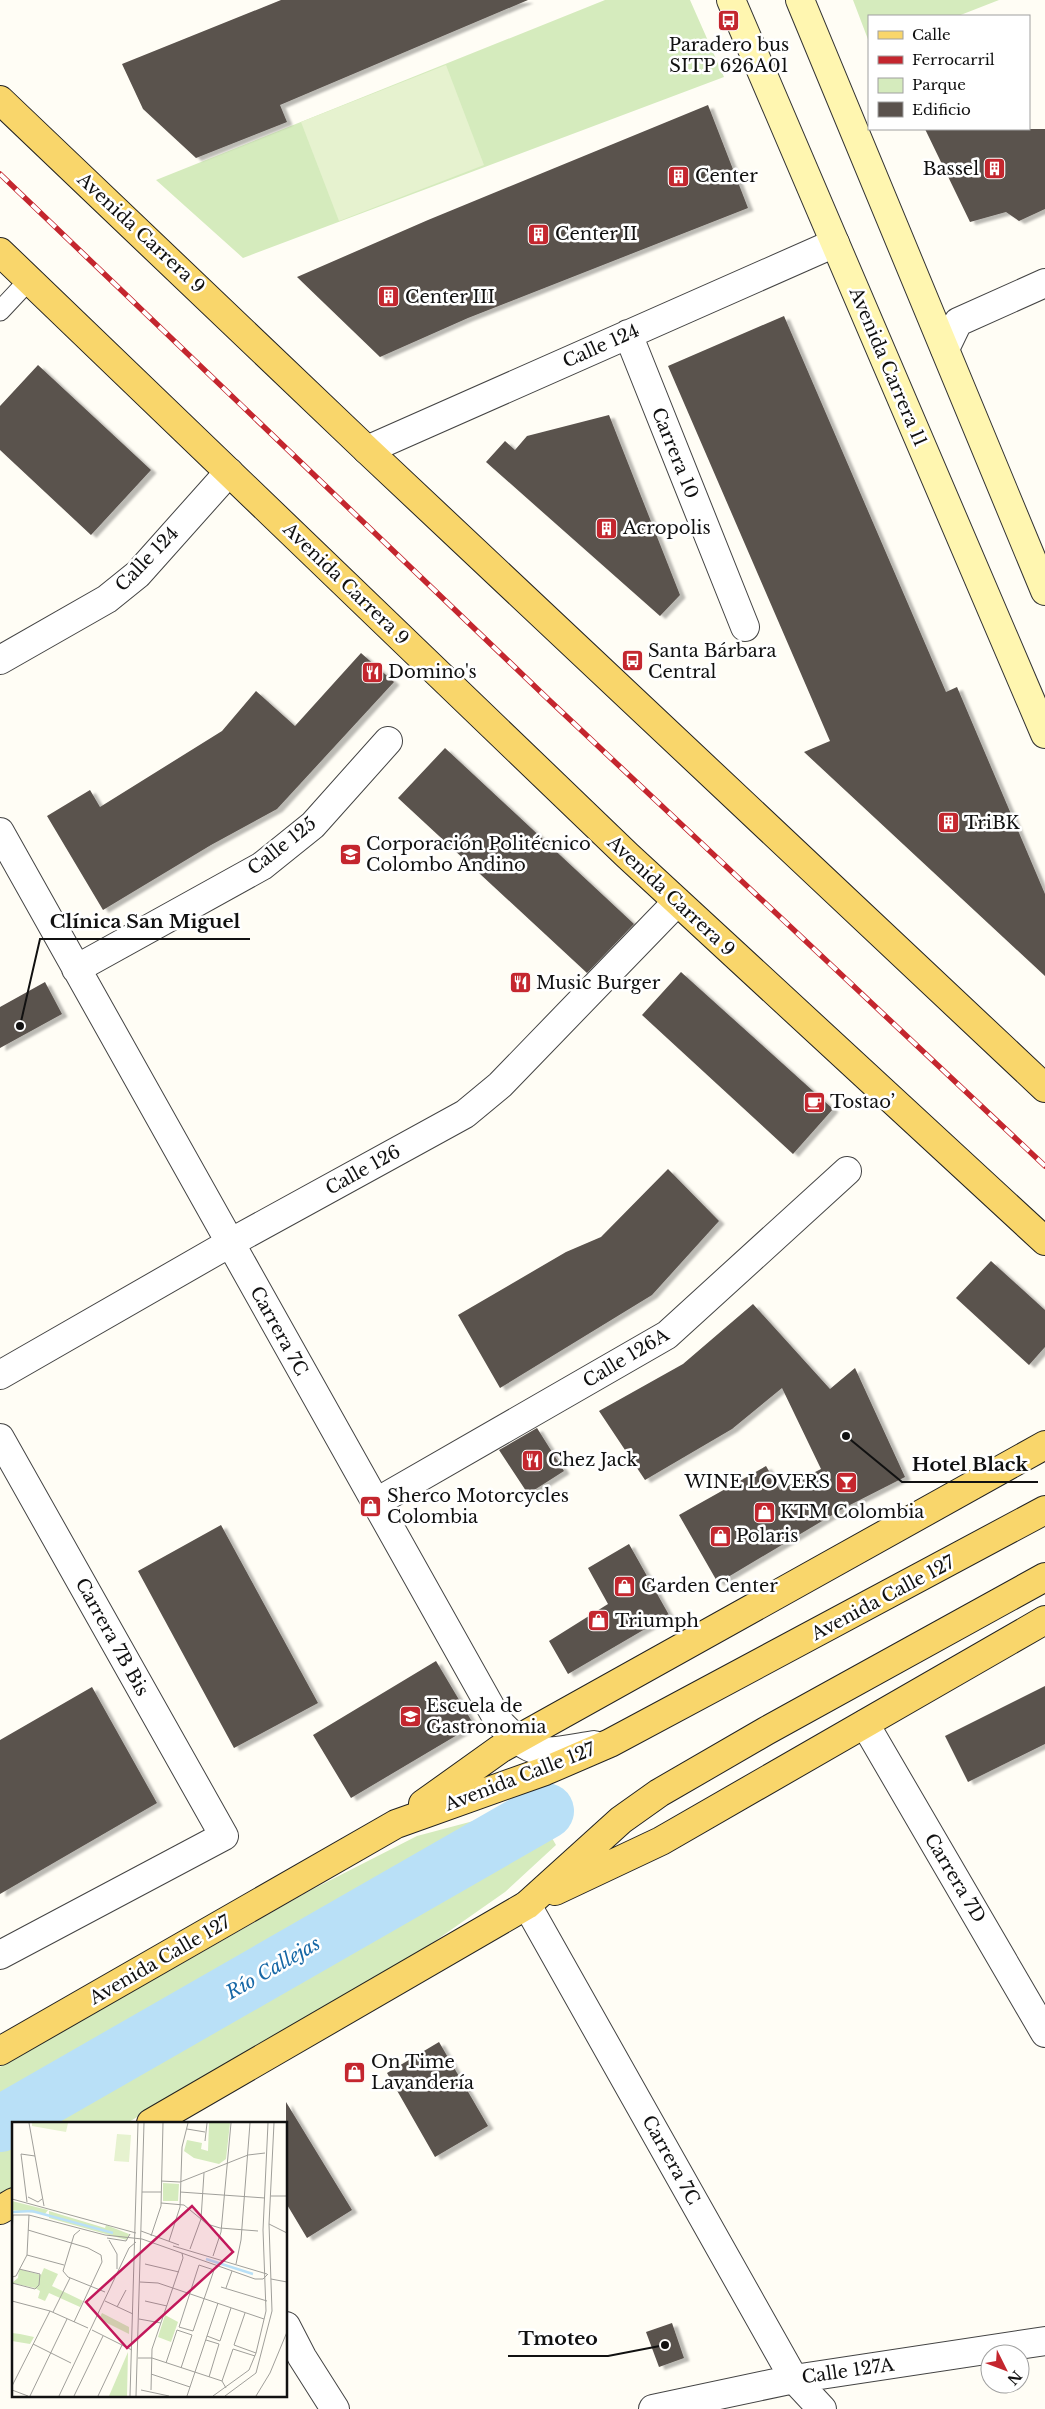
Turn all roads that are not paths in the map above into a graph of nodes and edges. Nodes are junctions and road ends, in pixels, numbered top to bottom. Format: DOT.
graph roads {
  1 [pos="730,0"];
  2 [pos="800,0"];
  3 [pos="0,100"];
  4 [pos="835,243"];
  5 [pos="0,252"];
  6 [pos="29,280"];
  7 [pos="1045,283"];
  8 [pos="928,309"];
  9 [pos="0,311"];
  10 [pos="958,322"];
  11 [pos="628,334"];
  12 [pos="945,349"];
  13 [pos="367,450"];
  14 [pos="229,472"];
  15 [pos="1045,590"];
  16 [pos="745,627"];
  17 [pos="0,660"];
  18 [pos="1045,734"];
  19 [pos="388,741"];
  20 [pos="0,832"];
  21 [pos="677,902"];
  22 [pos="76,969"];
  23 [pos="1045,1088"];
  24 [pos="847,1171"];
  25 [pos="1045,1241"];
  26 [pos="230,1243"];
  27 [pos="0,1375"];
  28 [pos="0,1438"];
  29 [pos="1045,1446"];
  30 [pos="375,1503"];
  31 [pos="1045,1510"];
  32 [pos="1045,1577"];
  33 [pos="1045,1620"];
  34 [pos="865,1724"];
  35 [pos="516,1741"];
  36 [pos="610,1743"];
  37 [pos="396,1824"];
  38 [pos="527,1905"];
  39 [pos="0,1955"];
  40 [pos="1045,2033"];
  41 [pos="0,2051"];
  42 [pos="179,2116"];
  43 [pos="155,2122"];
  44 [pos="12,2203"];
  45 [pos="0,2210"];
  46 [pos="288,2330"];
  47 [pos="1045,2341"];
  48 [pos="794,2379"];
  49 [pos="335,2409"];
  50 [pos="653,2409"];
  51 [pos="822,2409"];
  1 -- 4 [label="main road, Avenida Carrera 11"];
  2 -- 8 [label="main road"];
  3 -- 13 [label="main road, Avenida Carrera 9"];
  4 -- 11 [label="street, Calle 124"];
  4 -- 18 [label="main road, Avenida Carrera 11"];
  5 -- 6 [label="main road, Avenida Carrera 9"];
  6 -- 9 [label="lane"];
  6 -- 14 [label="main road, Avenida Carrera 9"];
  7 -- 10 [label="street"];
  8 -- 10 [label="street"];
  8 -- 12 [label="main road"];
  10 -- 12 [label="street"];
  11 -- 13 [label="street, Calle 124"];
  11 -- 16 [label="street, Carrera 10"];
  12 -- 15 [label="main road"];
  13 -- 23 [label="main road, Avenida Carrera 9"];
  14 -- 17 [label="street, Calle 124"];
  14 -- 21 [label="main road, Avenida Carrera 9"];
  19 -- 22 [label="street, Calle 125"];
  20 -- 22 [label="street, Carrera 7C"];
  21 -- 25 [label="main road, Avenida Carrera 9"];
  21 -- 26 [label="street, Calle 126"];
  22 -- 26 [label="street, Carrera 7C"];
  24 -- 30 [label="street, Calle 126A"];
  26 -- 27 [label="street, Calle 126"];
  26 -- 30 [label="street, Carrera 7C"];
  28 -- 39 [label="street, Carrera 7B Bis"];
  29 -- 35 [label="main road"];
  30 -- 35 [label="street, Carrera 7C"];
  31 -- 36 [label="main road, Avenida Calle 127"];
  32 -- 38 [label="main road"];
  33 -- 34 [label="main road"];
  34 -- 38 [label="main road"];
  34 -- 40 [label="street, Carrera 7D"];
  35 -- 36 [label="street, Carrera 7C"];
  35 -- 37 [label="main road"];
  36 -- 37 [label="main road, Avenida Calle 127"];
  37 -- 41 [label="main road, Avenida Calle 127"];
  38 -- 42 [label="main road"];
  38 -- 48 [label="street, Carrera 7C"];
  42 -- 43 [label="main road"];
  44 -- 45 [label="main road"];
  46 -- 49 [label="street"];
  47 -- 48 [label="street, Calle 127A"];
  48 -- 50 [label="street, Calle 127A"];
  48 -- 51 [label="street, Carrera 7C"];
}
